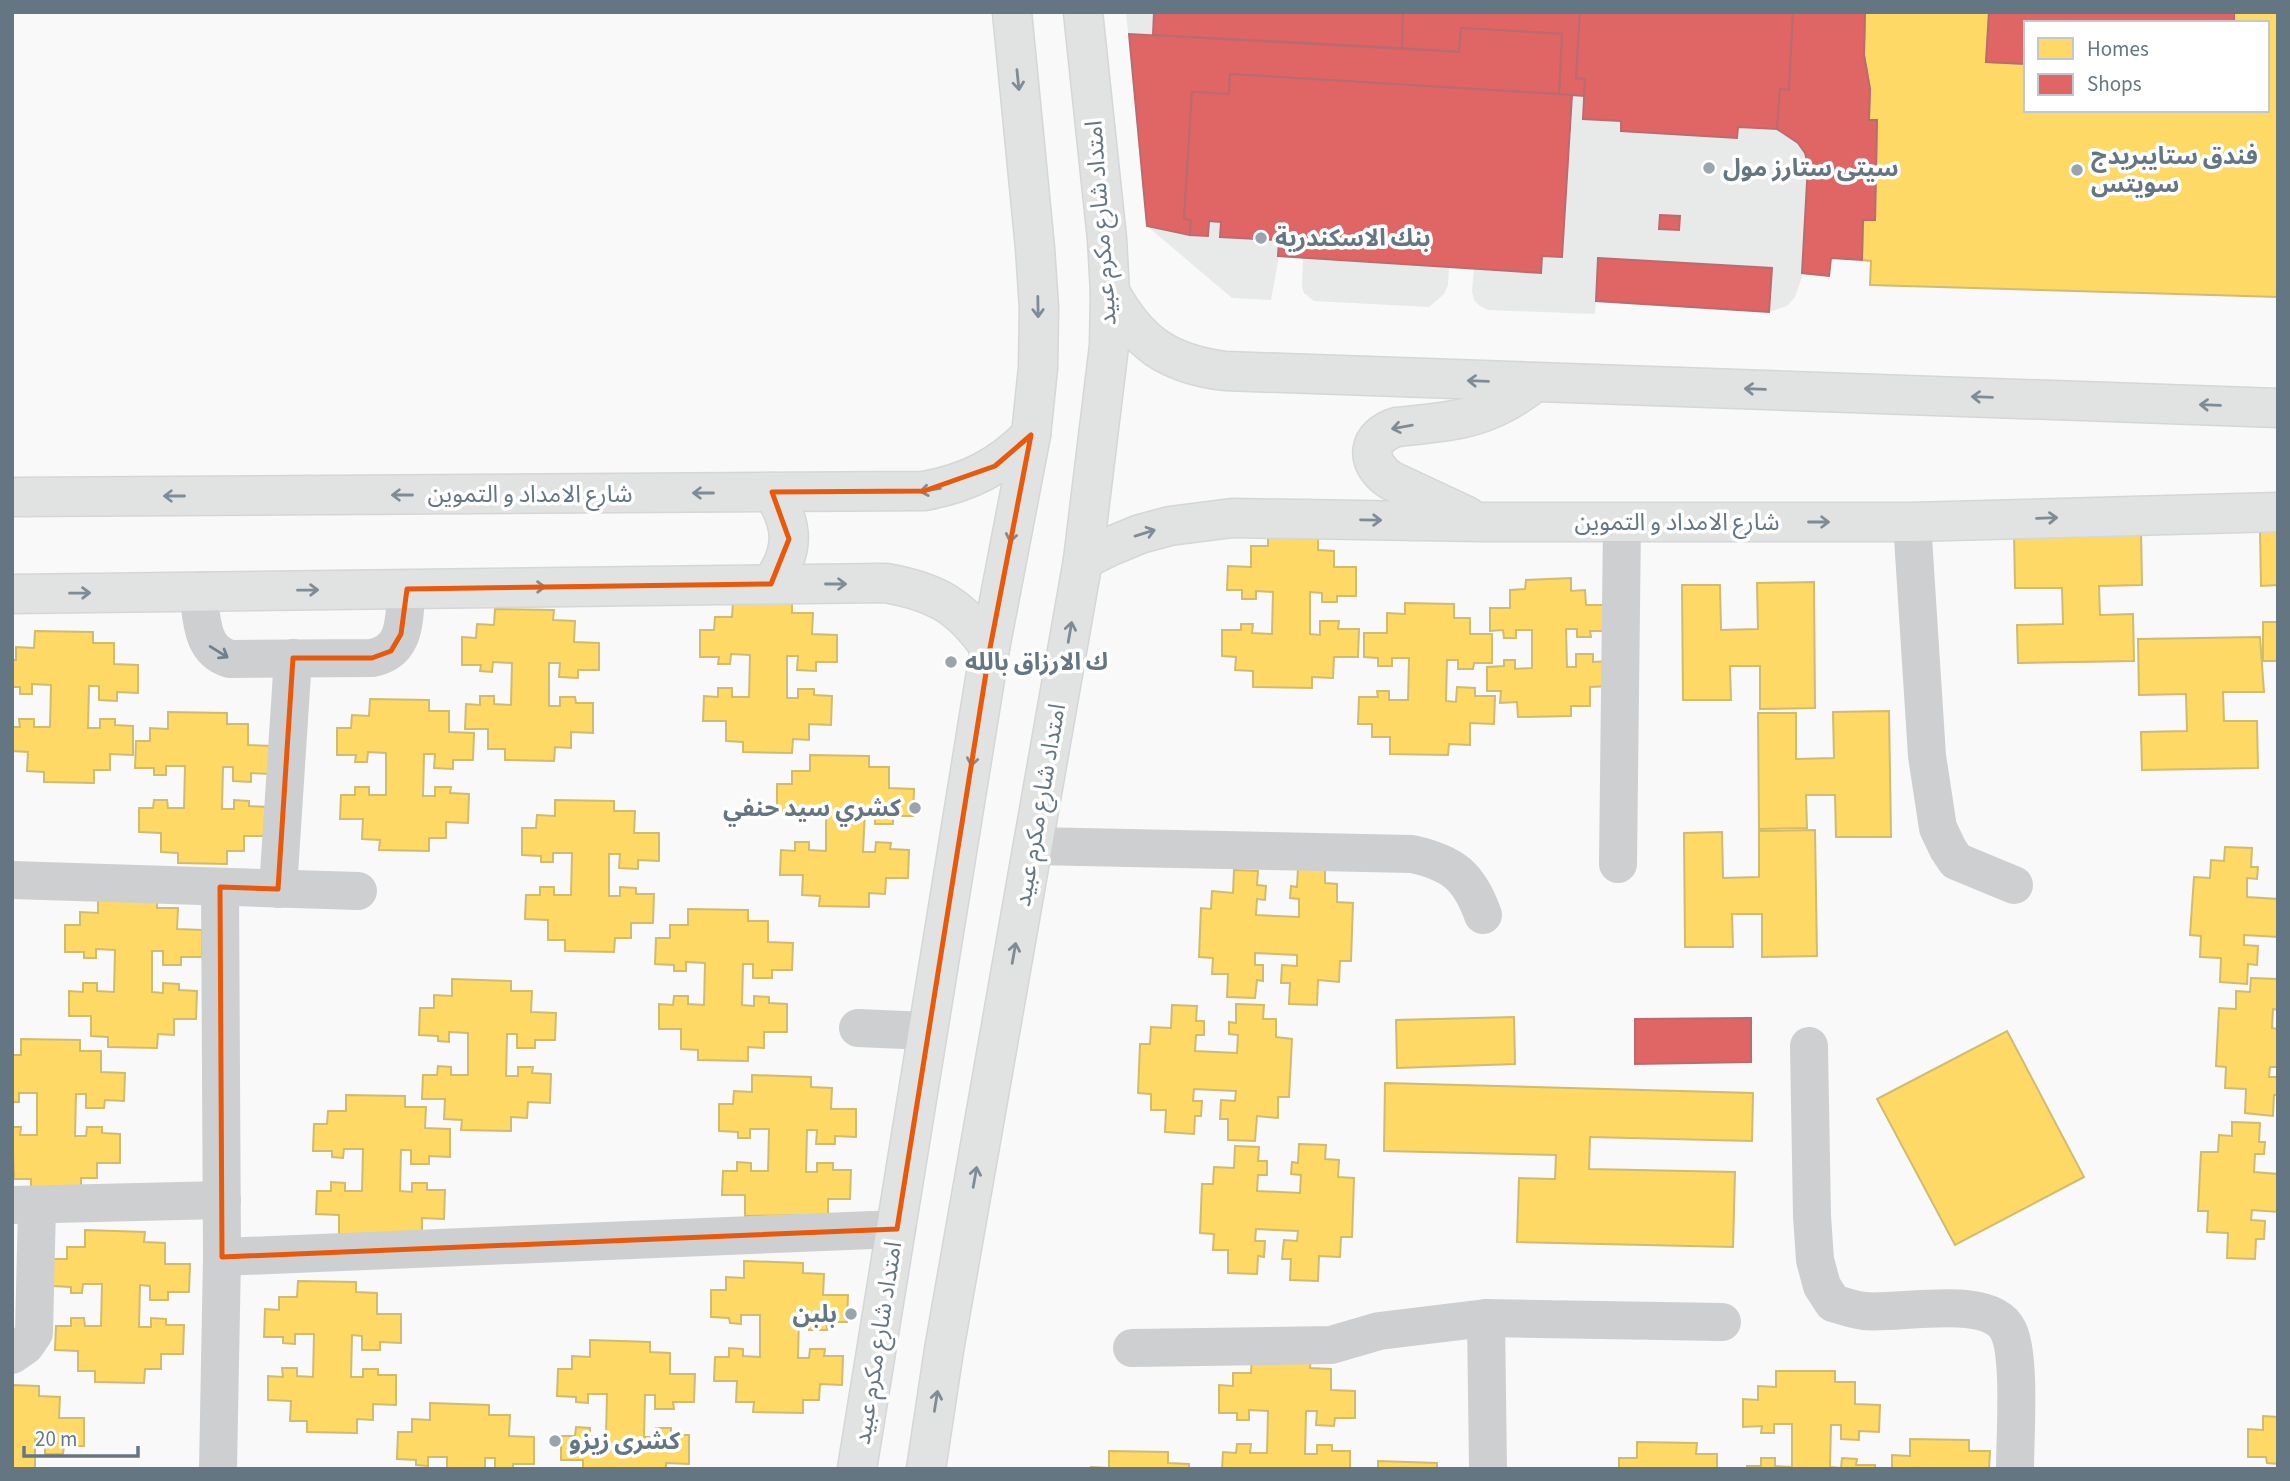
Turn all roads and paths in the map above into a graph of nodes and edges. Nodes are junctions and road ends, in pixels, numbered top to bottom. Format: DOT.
graph roads {
  1 [pos="1012,12"];
  2 [pos="1083,12"];
  3 [pos="1110,292"];
  4 [pos="1534,383"];
  5 [pos="2278,408"];
  6 [pos="1031,435"];
  7 [pos="772,492"];
  8 [pos="12,497"];
  9 [pos="2278,512"];
  10 [pos="1480,522"];
  11 [pos="1622,522"];
  12 [pos="1912,522"];
  13 [pos="1083,560"];
  14 [pos="771,584"];
  15 [pos="407,589"];
  16 [pos="198,592"];
  17 [pos="12,594"];
  18 [pos="990,648"];
  19 [pos="293,658"];
  20 [pos="1033,846"];
  21 [pos="1618,864"];
  22 [pos="12,880"];
  23 [pos="2014,885"];
  24 [pos="220,887"];
  25 [pos="278,889"];
  26 [pos="358,891"];
  27 [pos="1483,915"];
  28 [pos="858,1028"];
  29 [pos="926,1031"];
  30 [pos="1809,1046"];
  31 [pos="222,1200"];
  32 [pos="25,1205"];
  33 [pos="897,1229"];
  34 [pos="222,1257"];
  35 [pos="1486,1318"];
  36 [pos="1722,1322"];
  37 [pos="1132,1348"];
  38 [pos="12,1355"];
  39 [pos="218,1469"];
  40 [pos="857,1469"];
  41 [pos="926,1469"];
  42 [pos="1488,1469"];
  43 [pos="2015,1469"];
  1 -- 6 [label="street, امتداد شارع مكرم عبيد, one-way"];
  2 -- 3 [label="street, امتداد شارع مكرم عبيد"];
  4 -- 3 [label="street, one-way"];
  3 -- 13 [label="street, امتداد شارع مكرم عبيد"];
  5 -- 4 [label="street, one-way"];
  4 -- 10 [label="street, one-way"];
  6 -- 7 [label="street, شارع الامداد و التموين, one-way"];
  6 -- 18 [label="street, امتداد شارع مكرم عبيد, one-way"];
  7 -- 8 [label="street, شارع الامداد و التموين, one-way"];
  7 -- 14 [label="street"];
  12 -- 9 [label="street, شارع الامداد و التموين, one-way"];
  10 -- 11 [label="street, شارع الامداد و التموين"];
  13 -- 10 [label="street, شارع الامداد و التموين, one-way"];
  11 -- 12 [label="street, شارع الامداد و التموين, one-way"];
  11 -- 21 [label="street"];
  12 -- 23 [label="street"];
  20 -- 13 [label="street, امتداد شارع مكرم عبيد, one-way"];
  15 -- 14 [label="street, one-way"];
  14 -- 18 [label="street, one-way"];
  16 -- 15 [label="street, one-way"];
  15 -- 19 [label="street"];
  17 -- 16 [label="street, one-way"];
  16 -- 19 [label="street, one-way"];
  18 -- 29 [label="street, امتداد شارع مكرم عبيد, one-way"];
  19 -- 25 [label="street"];
  20 -- 27 [label="street"];
  41 -- 20 [label="street, امتداد شارع مكرم عبيد, one-way"];
  22 -- 24 [label="street"];
  24 -- 25 [label="street"];
  24 -- 31 [label="street"];
  25 -- 26 [label="street"];
  28 -- 29 [label="street"];
  29 -- 33 [label="street, امتداد شارع مكرم عبيد"];
  30 -- 43 [label="street"];
  31 -- 32 [label="street"];
  31 -- 34 [label="street"];
  32 -- 38 [label="street"];
  33 -- 34 [label="street"];
  33 -- 40 [label="street, امتداد شارع مكرم عبيد"];
  34 -- 39 [label="street"];
  35 -- 36 [label="street"];
  35 -- 37 [label="street"];
  35 -- 42 [label="street"];
}
